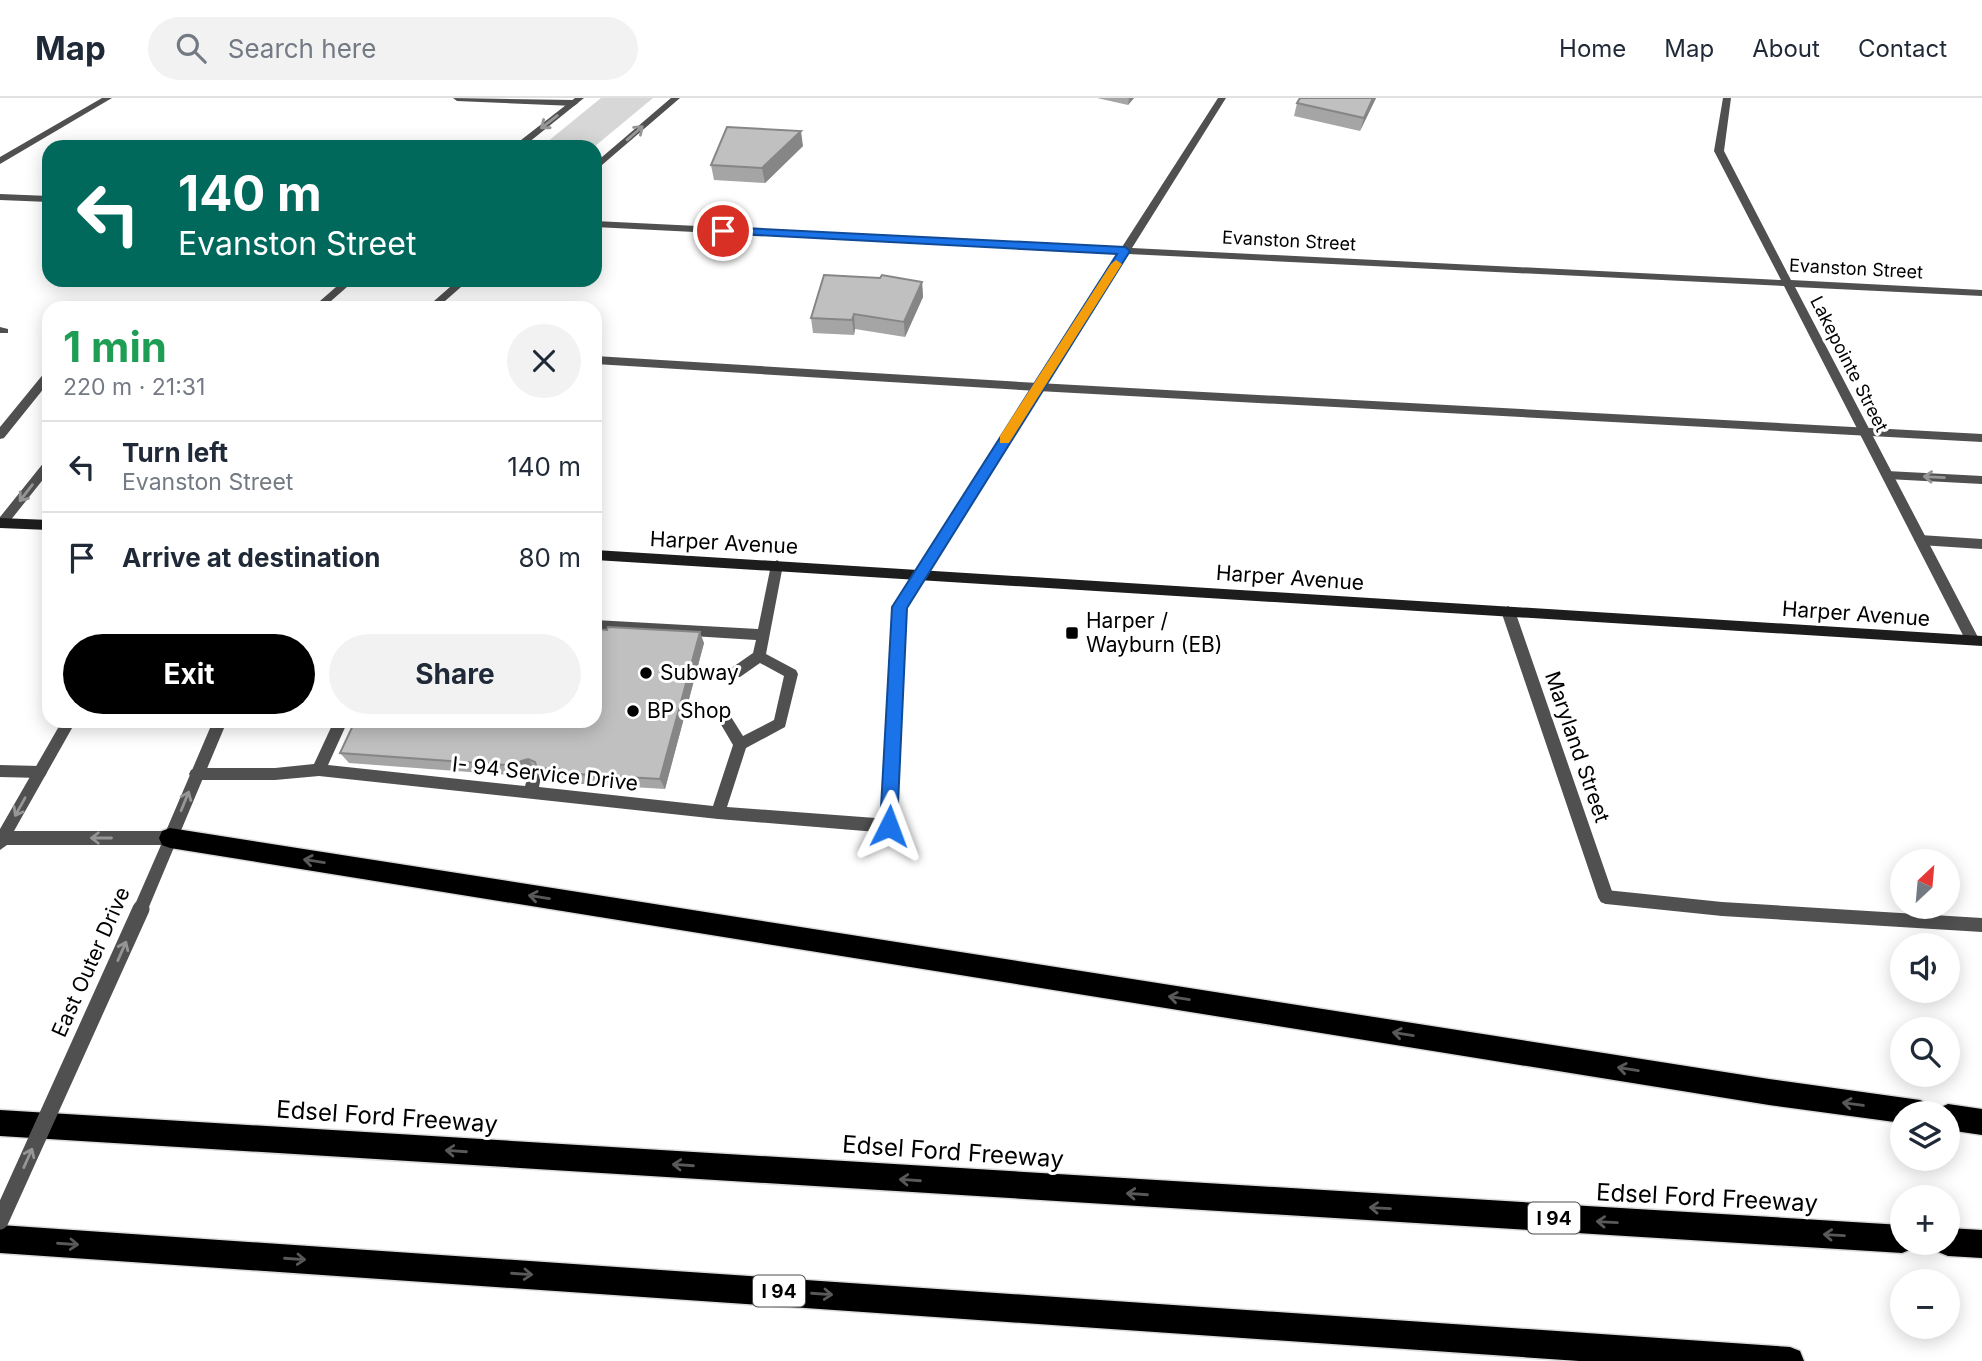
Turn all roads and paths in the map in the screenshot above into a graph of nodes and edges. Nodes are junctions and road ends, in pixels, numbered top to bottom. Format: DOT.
graph roads {
  1 [pos="108,98"];
  2 [pos="457,98"];
  3 [pos="676,98"];
  4 [pos="1222,98"];
  5 [pos="1727,98"];
  6 [pos="577,100"];
  7 [pos="526,140"];
  8 [pos="0,160"];
  9 [pos="602,162"];
  10 [pos="0,197"];
  11 [pos="42,199"];
  12 [pos="602,224"];
  13 [pos="1125,251"];
  14 [pos="1787,283"];
  15 [pos="342,287"];
  16 [pos="456,287"];
  17 [pos="1982,293"];
  18 [pos="325,301"];
  19 [pos="439,301"];
  20 [pos="602,359"];
  21 [pos="42,384"];
  22 [pos="1038,387"];
  23 [pos="1864,430"];
  24 [pos="0,435"];
  25 [pos="1982,438"];
  26 [pos="42,473"];
  27 [pos="1887,475"];
  28 [pos="1982,480"];
  29 [pos="1,523"];
  30 [pos="42,526"];
  31 [pos="1920,540"];
  32 [pos="1982,544"];
  33 [pos="602,555"];
  34 [pos="776,565"];
  35 [pos="919,574"];
  36 [pos="1508,611"];
  37 [pos="602,625"];
  38 [pos="763,635"];
  39 [pos="1977,641"];
  40 [pos="759,656"];
  41 [pos="735,673"];
  42 [pos="723,716"];
  43 [pos="65,728"];
  44 [pos="217,728"];
  45 [pos="338,728"];
  46 [pos="740,744"];
  47 [pos="319,770"];
  48 [pos="0,771"];
  49 [pos="40,772"];
  50 [pos="196,774"];
  51 [pos="534,777"];
  52 [pos="531,794"];
  53 [pos="718,813"];
  54 [pos="170,838"];
  55 [pos="1,840"];
  56 [pos="1982,925"];
  57 [pos="1890,1109"];
  58 [pos="1960,1119"];
  59 [pos="1982,1122"];
  60 [pos="0,1123"];
  61 [pos="0,1221"];
  62 [pos="1890,1238"];
  63 [pos="0,1239"];
  64 [pos="1960,1243"];
  65 [pos="1982,1244"];
  66 [pos="1790,1361"];
  1 -- 8 [label="street"];
  2 -- 6 [label="street"];
  9 -- 3 [label="street, one-way"];
  4 -- 13 [label="street"];
  5 -- 14 [label="street, Lakepointe Street"];
  6 -- 7 [label="street, one-way"];
  10 -- 11 [label="street"];
  12 -- 13 [label="street, Evanston Street"];
  13 -- 14 [label="street, Evanston Street"];
  13 -- 22 [label="street"];
  14 -- 17 [label="street, Evanston Street"];
  14 -- 23 [label="street, Lakepointe Street"];
  15 -- 18 [label="street"];
  16 -- 19 [label="street"];
  20 -- 22 [label="street"];
  21 -- 24 [label="street"];
  22 -- 23 [label="street"];
  22 -- 35 [label="street"];
  23 -- 25 [label="street"];
  23 -- 27 [label="street, Lakepointe Street"];
  26 -- 29 [label="street, one-way"];
  28 -- 27 [label="street, one-way"];
  27 -- 31 [label="street, Lakepointe Street"];
  29 -- 30 [label="main road"];
  31 -- 32 [label="street"];
  31 -- 39 [label="street, Lakepointe Street"];
  33 -- 34 [label="main road, Harper Avenue"];
  34 -- 35 [label="main road, Harper Avenue"];
  34 -- 38 [label="street"];
  35 -- 36 [label="main road, Harper Avenue"];
  35 -- 53 [label="street, I- 94 Service Drive"];
  36 -- 39 [label="main road, Harper Avenue"];
  36 -- 56 [label="street, Maryland Street"];
  37 -- 38 [label="street"];
  38 -- 40 [label="street"];
  40 -- 41 [label="street"];
  40 -- 46 [label="street"];
  42 -- 46 [label="street"];
  43 -- 49 [label="street"];
  44 -- 50 [label="street, East Outer Drive"];
  45 -- 47 [label="street"];
  46 -- 53 [label="street"];
  47 -- 50 [label="street, I- 94 Service Drive"];
  47 -- 52 [label="street, I- 94 Service Drive"];
  48 -- 49 [label="street"];
  49 -- 55 [label="street, one-way"];
  54 -- 50 [label="street, East Outer Drive, one-way"];
  51 -- 52 [label="street"];
  52 -- 53 [label="street, I- 94 Service Drive"];
  54 -- 55 [label="street, one-way"];
  57 -- 54 [label="highway, one-way"];
  61 -- 54 [label="street, East Outer Drive, one-way, bridge"];
  58 -- 59 [label="highway"];
  62 -- 60 [label="highway, Edsel Ford Freeway / I 94, one-way"];
  63 -- 66 [label="highway, I 94, one-way"];
  64 -- 65 [label="highway"];
}
